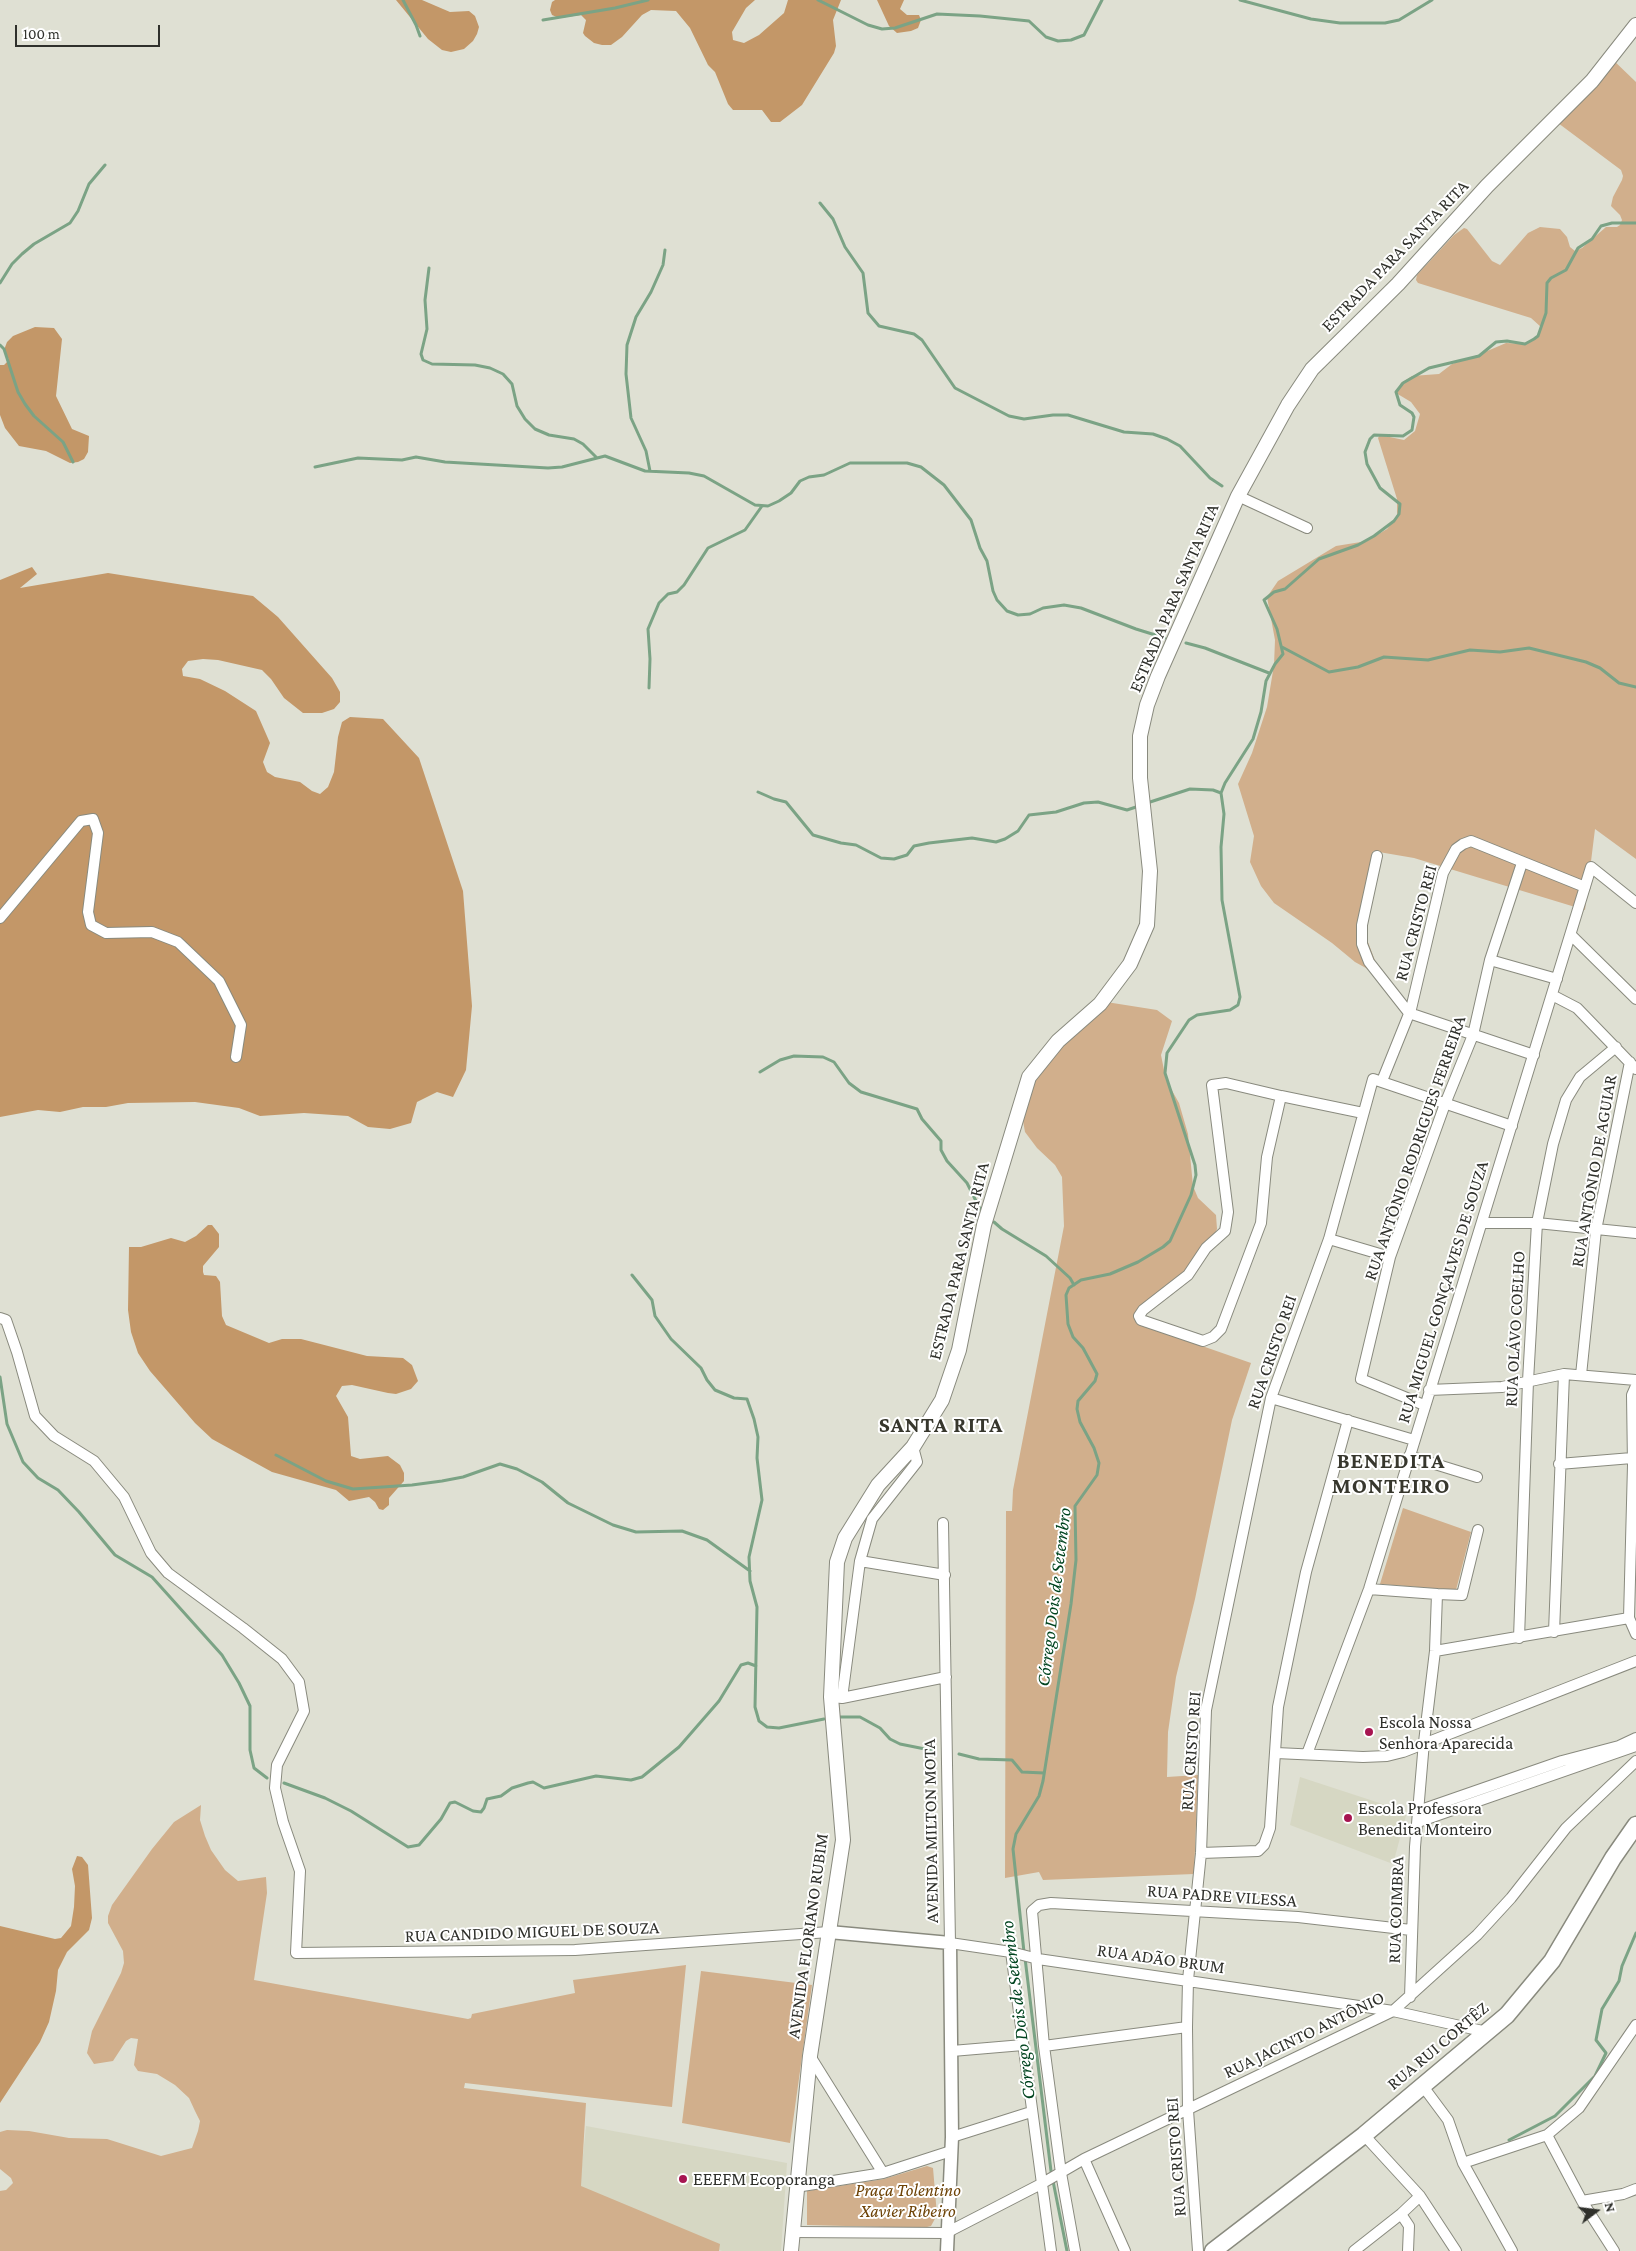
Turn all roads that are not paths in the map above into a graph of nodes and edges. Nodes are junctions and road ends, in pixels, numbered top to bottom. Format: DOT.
graph roads {
  1 [pos="1636,25"];
  2 [pos="1238,496"];
  3 [pos="1307,528"];
  4 [pos="1377,856"];
  5 [pos="1522,863"];
  6 [pos="1585,887"];
  7 [pos="1636,902"];
  8 [pos="0,918"];
  9 [pos="1570,935"];
  10 [pos="1490,960"];
  11 [pos="1557,979"];
  12 [pos="1552,995"];
  13 [pos="1636,999"];
  14 [pos="1409,1013"];
  15 [pos="1474,1035"];
  16 [pos="1616,1047"];
  17 [pos="1534,1055"];
  18 [pos="236,1057"];
  19 [pos="1633,1065"];
  20 [pos="1377,1080"];
  21 [pos="1281,1096"];
  22 [pos="1446,1104"];
  23 [pos="1363,1114"];
  24 [pos="1512,1126"];
  25 [pos="1482,1223"];
  26 [pos="1537,1223"];
  27 [pos="1596,1230"];
  28 [pos="1636,1233"];
  29 [pos="1329,1238"];
  30 [pos="1390,1257"];
  31 [pos="0,1318"];
  32 [pos="1564,1374"];
  33 [pos="1581,1375"];
  34 [pos="1636,1380"];
  35 [pos="1528,1381"];
  36 [pos="1636,1386"];
  37 [pos="1428,1390"];
  38 [pos="1271,1398"];
  39 [pos="1424,1405"];
  40 [pos="1348,1420"];
  41 [pos="1414,1440"];
  42 [pos="912,1447"];
  43 [pos="1409,1456"];
  44 [pos="1559,1464"];
  45 [pos="1634,1465"];
  46 [pos="1477,1477"];
  47 [pos="943,1523"];
  48 [pos="1478,1530"];
  49 [pos="860,1561"];
  50 [pos="945,1575"];
  51 [pos="1369,1589"];
  52 [pos="1437,1594"];
  53 [pos="1629,1618"];
  54 [pos="1554,1632"];
  55 [pos="1636,1634"];
  56 [pos="1519,1638"];
  57 [pos="1435,1651"];
  58 [pos="1636,1661"];
  59 [pos="946,1677"];
  60 [pos="836,1698"];
  61 [pos="1636,1738"];
  62 [pos="1424,1742"];
  63 [pos="1636,1746"];
  64 [pos="1620,1749"];
  65 [pos="1276,1753"];
  66 [pos="1307,1754"];
  67 [pos="1632,1765"];
  68 [pos="1479,1795"];
  69 [pos="1418,1811"];
  70 [pos="1418,1822"];
  71 [pos="1636,1825"];
  72 [pos="1201,1854"];
  73 [pos="1194,1910"];
  74 [pos="1411,1930"];
  75 [pos="829,1932"];
  76 [pos="950,1943"];
  77 [pos="1015,1953"];
  78 [pos="1035,1958"];
  79 [pos="1188,1980"];
  80 [pos="1410,1997"];
  81 [pos="1393,2011"];
  82 [pos="1636,2025"];
  83 [pos="1187,2027"];
  84 [pos="1487,2032"];
  85 [pos="1023,2046"];
  86 [pos="1044,2046"];
  87 [pos="952,2051"];
  88 [pos="810,2056"];
  89 [pos="1422,2085"];
  90 [pos="1188,2110"];
  91 [pos="1031,2112"];
  92 [pos="1364,2134"];
  93 [pos="1547,2135"];
  94 [pos="952,2137"];
  95 [pos="951,2151"];
  96 [pos="1084,2159"];
  97 [pos="1464,2163"];
  98 [pos="883,2172"];
  99 [pos="1059,2174"];
  100 [pos="1043,2183"];
  101 [pos="796,2187"];
  102 [pos="1636,2189"];
  103 [pos="1420,2196"];
  104 [pos="1582,2201"];
  105 [pos="1401,2214"];
  106 [pos="793,2232"];
  107 [pos="946,2233"];
  108 [pos="791,2251"];
  109 [pos="947,2251"];
  110 [pos="1051,2251"];
  111 [pos="1076,2251"];
  112 [pos="1125,2251"];
  113 [pos="1198,2251"];
  114 [pos="1213,2251"];
  115 [pos="1354,2251"];
  116 [pos="1408,2251"];
  117 [pos="1456,2251"];
  118 [pos="1512,2251"];
  119 [pos="1614,2251"];
  1 -- 2 [label="main road, ESTRADA PARA SANTA RITA"];
  2 -- 3 [label="street"];
  2 -- 42 [label="main road, ESTRADA PARA SANTA RITA"];
  4 -- 14 [label="street"];
  5 -- 6 [label="street, RUA CRISTO REI"];
  5 -- 10 [label="street, RUA ANTÔNIO RODRIGUES FERREIRA"];
  5 -- 14 [label="street, RUA CRISTO REI"];
  6 -- 7 [label="street, RUA MIGUEL GONÇALVES DE SOUZA"];
  6 -- 9 [label="street, RUA MIGUEL GONÇALVES DE SOUZA"];
  8 -- 18 [label="street"];
  9 -- 11 [label="street, RUA MIGUEL GONÇALVES DE SOUZA"];
  9 -- 13 [label="street"];
  10 -- 11 [label="street"];
  10 -- 15 [label="street, RUA ANTÔNIO RODRIGUES FERREIRA"];
  11 -- 12 [label="street, RUA MIGUEL GONÇALVES DE SOUZA"];
  12 -- 16 [label="street"];
  12 -- 17 [label="street, RUA MIGUEL GONÇALVES DE SOUZA"];
  14 -- 15 [label="street"];
  14 -- 20 [label="street, RUA CRISTO REI"];
  15 -- 17 [label="street"];
  15 -- 22 [label="street, RUA ANTÔNIO RODRIGUES FERREIRA"];
  16 -- 19 [label="street"];
  16 -- 26 [label="street, RUA OLÁVO COELHO"];
  17 -- 24 [label="street, RUA MIGUEL GONÇALVES DE SOUZA"];
  19 -- 27 [label="street, RUA ANTÔNIO DE AGUIAR"];
  20 -- 22 [label="street"];
  20 -- 23 [label="street, RUA CRISTO REI"];
  21 -- 21 [label="street"];
  21 -- 23 [label="street"];
  22 -- 24 [label="street"];
  22 -- 30 [label="street, RUA ANTÔNIO RODRIGUES FERREIRA"];
  23 -- 29 [label="street, RUA CRISTO REI"];
  24 -- 25 [label="street, RUA MIGUEL GONÇALVES DE SOUZA"];
  25 -- 26 [label="street"];
  25 -- 37 [label="street, RUA MIGUEL GONÇALVES DE SOUZA"];
  26 -- 27 [label="street"];
  26 -- 35 [label="street, RUA OLÁVO COELHO"];
  27 -- 28 [label="street"];
  27 -- 33 [label="street, RUA ANTÔNIO DE AGUIAR"];
  29 -- 30 [label="street"];
  29 -- 38 [label="street, RUA CRISTO REI"];
  30 -- 39 [label="street, RUA ANTÔNIO RODRIGUES FERREIRA"];
  31 -- 75 [label="street, RUA CANDIDO MIGUEL DE SOUZA"];
  32 -- 33 [label="street"];
  32 -- 35 [label="street"];
  32 -- 44 [label="street"];
  33 -- 34 [label="street"];
  35 -- 37 [label="street"];
  35 -- 56 [label="street, RUA OLÁVO COELHO"];
  36 -- 45 [label="street"];
  37 -- 39 [label="street, RUA MIGUEL GONÇALVES DE SOUZA"];
  38 -- 40 [label="street"];
  38 -- 72 [label="street, RUA CRISTO REI"];
  39 -- 41 [label="street, RUA MIGUEL GONÇALVES DE SOUZA"];
  40 -- 41 [label="street"];
  40 -- 65 [label="street"];
  41 -- 43 [label="street, RUA MIGUEL GONÇALVES DE SOUZA"];
  42 -- 49 [label="street, AVENIDA FLORIANO RUBIM"];
  42 -- 60 [label="main road, ESTRADA PARA SANTA RITA"];
  43 -- 46 [label="street"];
  43 -- 51 [label="street, RUA MIGUEL GONÇALVES DE SOUZA"];
  44 -- 45 [label="street"];
  44 -- 54 [label="street"];
  45 -- 53 [label="street"];
  47 -- 50 [label="street, AVENIDA MILTON MOTA"];
  48 -- 52 [label="street"];
  49 -- 50 [label="street"];
  49 -- 60 [label="street, AVENIDA FLORIANO RUBIM"];
  50 -- 59 [label="street, AVENIDA MILTON MOTA"];
  51 -- 52 [label="street"];
  51 -- 66 [label="street, RUA MIGUEL GONÇALVES DE SOUZA"];
  52 -- 57 [label="street, RUA COIMBRA"];
  53 -- 54 [label="street"];
  53 -- 55 [label="street"];
  54 -- 56 [label="street"];
  56 -- 57 [label="street"];
  57 -- 62 [label="street, RUA COIMBRA"];
  58 -- 62 [label="street"];
  59 -- 60 [label="street"];
  59 -- 76 [label="street, AVENIDA MILTON MOTA"];
  60 -- 75 [label="main road, AVENIDA FLORIANO RUBIM"];
  61 -- 64 [label="street"];
  62 -- 66 [label="street"];
  62 -- 69 [label="street, RUA COIMBRA"];
  63 -- 64 [label="street"];
  64 -- 67 [label="street, RUA JACINTO ANTÔNIO"];
  64 -- 68 [label="street"];
  65 -- 66 [label="street"];
  65 -- 72 [label="street"];
  67 -- 80 [label="street, RUA JACINTO ANTÔNIO"];
  68 -- 69 [label="street"];
  68 -- 70 [label="street"];
  69 -- 70 [label="street, RUA COIMBRA"];
  70 -- 74 [label="street, RUA COIMBRA"];
  71 -- 84 [label="main road, RUA RUI CORTÊZ"];
  72 -- 73 [label="street, RUA CRISTO REI"];
  73 -- 74 [label="street, RUA PADRE VILESSA"];
  73 -- 78 [label="street, RUA PADRE VILESSA"];
  73 -- 79 [label="street, RUA CRISTO REI"];
  74 -- 80 [label="street, RUA COIMBRA"];
  75 -- 76 [label="street, RUA ADÃO BRUM"];
  75 -- 88 [label="main road, AVENIDA FLORIANO RUBIM"];
  76 -- 77 [label="street, RUA ADÃO BRUM"];
  76 -- 87 [label="street, AVENIDA MILTON MOTA"];
  77 -- 78 [label="street, RUA ADÃO BRUM"];
  77 -- 85 [label="street"];
  78 -- 79 [label="street, RUA ADÃO BRUM"];
  78 -- 86 [label="street"];
  79 -- 81 [label="street, RUA ADÃO BRUM"];
  79 -- 83 [label="street, RUA CRISTO REI"];
  80 -- 81 [label="street, RUA JACINTO ANTÔNIO"];
  81 -- 84 [label="street, RUA ADÃO BRUM"];
  81 -- 90 [label="street, RUA JACINTO ANTÔNIO"];
  82 -- 93 [label="street"];
  83 -- 86 [label="street"];
  83 -- 90 [label="street, RUA CRISTO REI"];
  84 -- 89 [label="main road, RUA RUI CORTÊZ"];
  85 -- 87 [label="street"];
  85 -- 91 [label="street"];
  86 -- 99 [label="street"];
  87 -- 94 [label="street, AVENIDA MILTON MOTA"];
  88 -- 98 [label="street"];
  88 -- 101 [label="main road, AVENIDA FLORIANO RUBIM"];
  89 -- 92 [label="main road, RUA RUI CORTÊZ"];
  89 -- 97 [label="street"];
  90 -- 96 [label="street, RUA JACINTO ANTÔNIO"];
  90 -- 113 [label="street, RUA CRISTO REI"];
  91 -- 94 [label="street"];
  91 -- 100 [label="street"];
  92 -- 103 [label="street"];
  92 -- 114 [label="main road, RUA RUI CORTÊZ"];
  93 -- 97 [label="street"];
  93 -- 104 [label="street"];
  94 -- 95 [label="street, AVENIDA MILTON MOTA"];
  95 -- 98 [label="street"];
  95 -- 107 [label="street, AVENIDA MILTON MOTA"];
  96 -- 99 [label="street, RUA JACINTO ANTÔNIO"];
  96 -- 112 [label="street"];
  97 -- 118 [label="street"];
  98 -- 101 [label="street"];
  99 -- 100 [label="street, RUA JACINTO ANTÔNIO"];
  99 -- 111 [label="street"];
  100 -- 107 [label="street, RUA JACINTO ANTÔNIO"];
  100 -- 110 [label="street"];
  101 -- 106 [label="main road, AVENIDA FLORIANO RUBIM"];
  102 -- 104 [label="street"];
  103 -- 105 [label="street"];
  103 -- 117 [label="street"];
  104 -- 119 [label="street"];
  105 -- 115 [label="street"];
  105 -- 116 [label="street"];
  106 -- 107 [label="street"];
  106 -- 108 [label="main road, AVENIDA FLORIANO RUBIM"];
  107 -- 109 [label="street, AVENIDA MILTON MOTA"];
}
